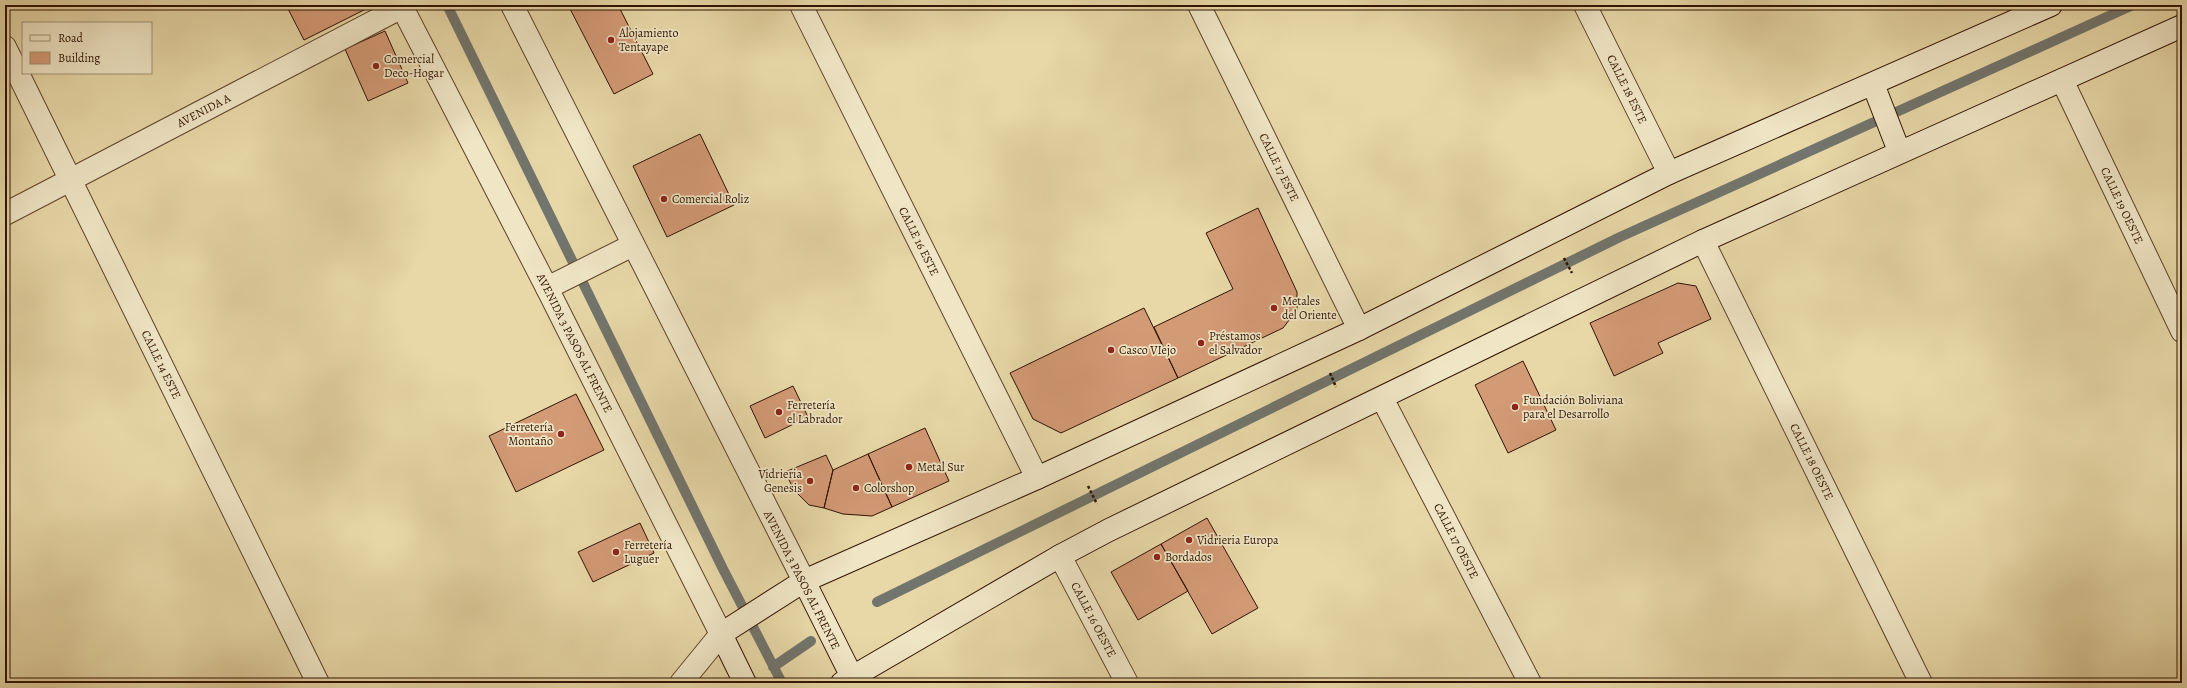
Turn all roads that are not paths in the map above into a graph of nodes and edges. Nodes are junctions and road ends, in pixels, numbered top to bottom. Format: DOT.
graph roads {
  1 [pos="512,5"];
  2 [pos="801,5"];
  3 [pos="1199,5"];
  4 [pos="1585,5"];
  5 [pos="2051,5"];
  6 [pos="401,6"];
  7 [pos="2182,26"];
  8 [pos="5,47"];
  9 [pos="2062,80"];
  10 [pos="1875,88"];
  11 [pos="1898,146"];
  12 [pos="1669,173"];
  13 [pos="70,181"];
  14 [pos="5,214"];
  15 [pos="1702,240"];
  16 [pos="633,246"];
  17 [pos="554,285"];
  18 [pos="1359,329"];
  19 [pos="2182,331"];
  20 [pos="1382,398"];
  21 [pos="1037,478"];
  22 [pos="1060,556"];
  23 [pos="804,581"];
  24 [pos="725,632"];
  25 [pos="850,681"];
  26 [pos="318,683"];
  27 [pos="680,683"];
  28 [pos="745,683"];
  29 [pos="1127,683"];
  30 [pos="1530,683"];
  31 [pos="1922,683"];
  1 -- 16 [label="street, AVENIDA 3 PASOS AL FRENTE"];
  2 -- 21 [label="street, CALLE 16 ESTE"];
  3 -- 18 [label="street, CALLE 17 ESTE"];
  4 -- 12 [label="street, CALLE 18 ESTE"];
  5 -- 10 [label="street"];
  6 -- 13 [label="street, AVENIDA A"];
  6 -- 17 [label="street, AVENIDA 3 PASOS AL FRENTE"];
  7 -- 9 [label="street"];
  8 -- 13 [label="street, CALLE 14 ESTE"];
  9 -- 11 [label="street"];
  9 -- 19 [label="street, CALLE 19 OESTE"];
  10 -- 11 [label="street"];
  10 -- 12 [label="street"];
  11 -- 15 [label="street"];
  12 -- 18 [label="street"];
  13 -- 14 [label="street, AVENIDA A"];
  13 -- 26 [label="street, CALLE 14 ESTE"];
  15 -- 20 [label="street"];
  15 -- 31 [label="street, CALLE 18 OESTE"];
  16 -- 17 [label="street"];
  16 -- 23 [label="street, AVENIDA 3 PASOS AL FRENTE"];
  17 -- 24 [label="street, AVENIDA 3 PASOS AL FRENTE"];
  18 -- 21 [label="street"];
  20 -- 22 [label="street"];
  20 -- 30 [label="street, CALLE 17 OESTE"];
  21 -- 23 [label="street"];
  22 -- 25 [label="street"];
  22 -- 29 [label="street, CALLE 16 OESTE"];
  23 -- 24 [label="street"];
  23 -- 25 [label="street, AVENIDA 3 PASOS AL FRENTE"];
  24 -- 27 [label="street"];
  24 -- 28 [label="street, AVENIDA 3 PASOS AL FRENTE"];
}
